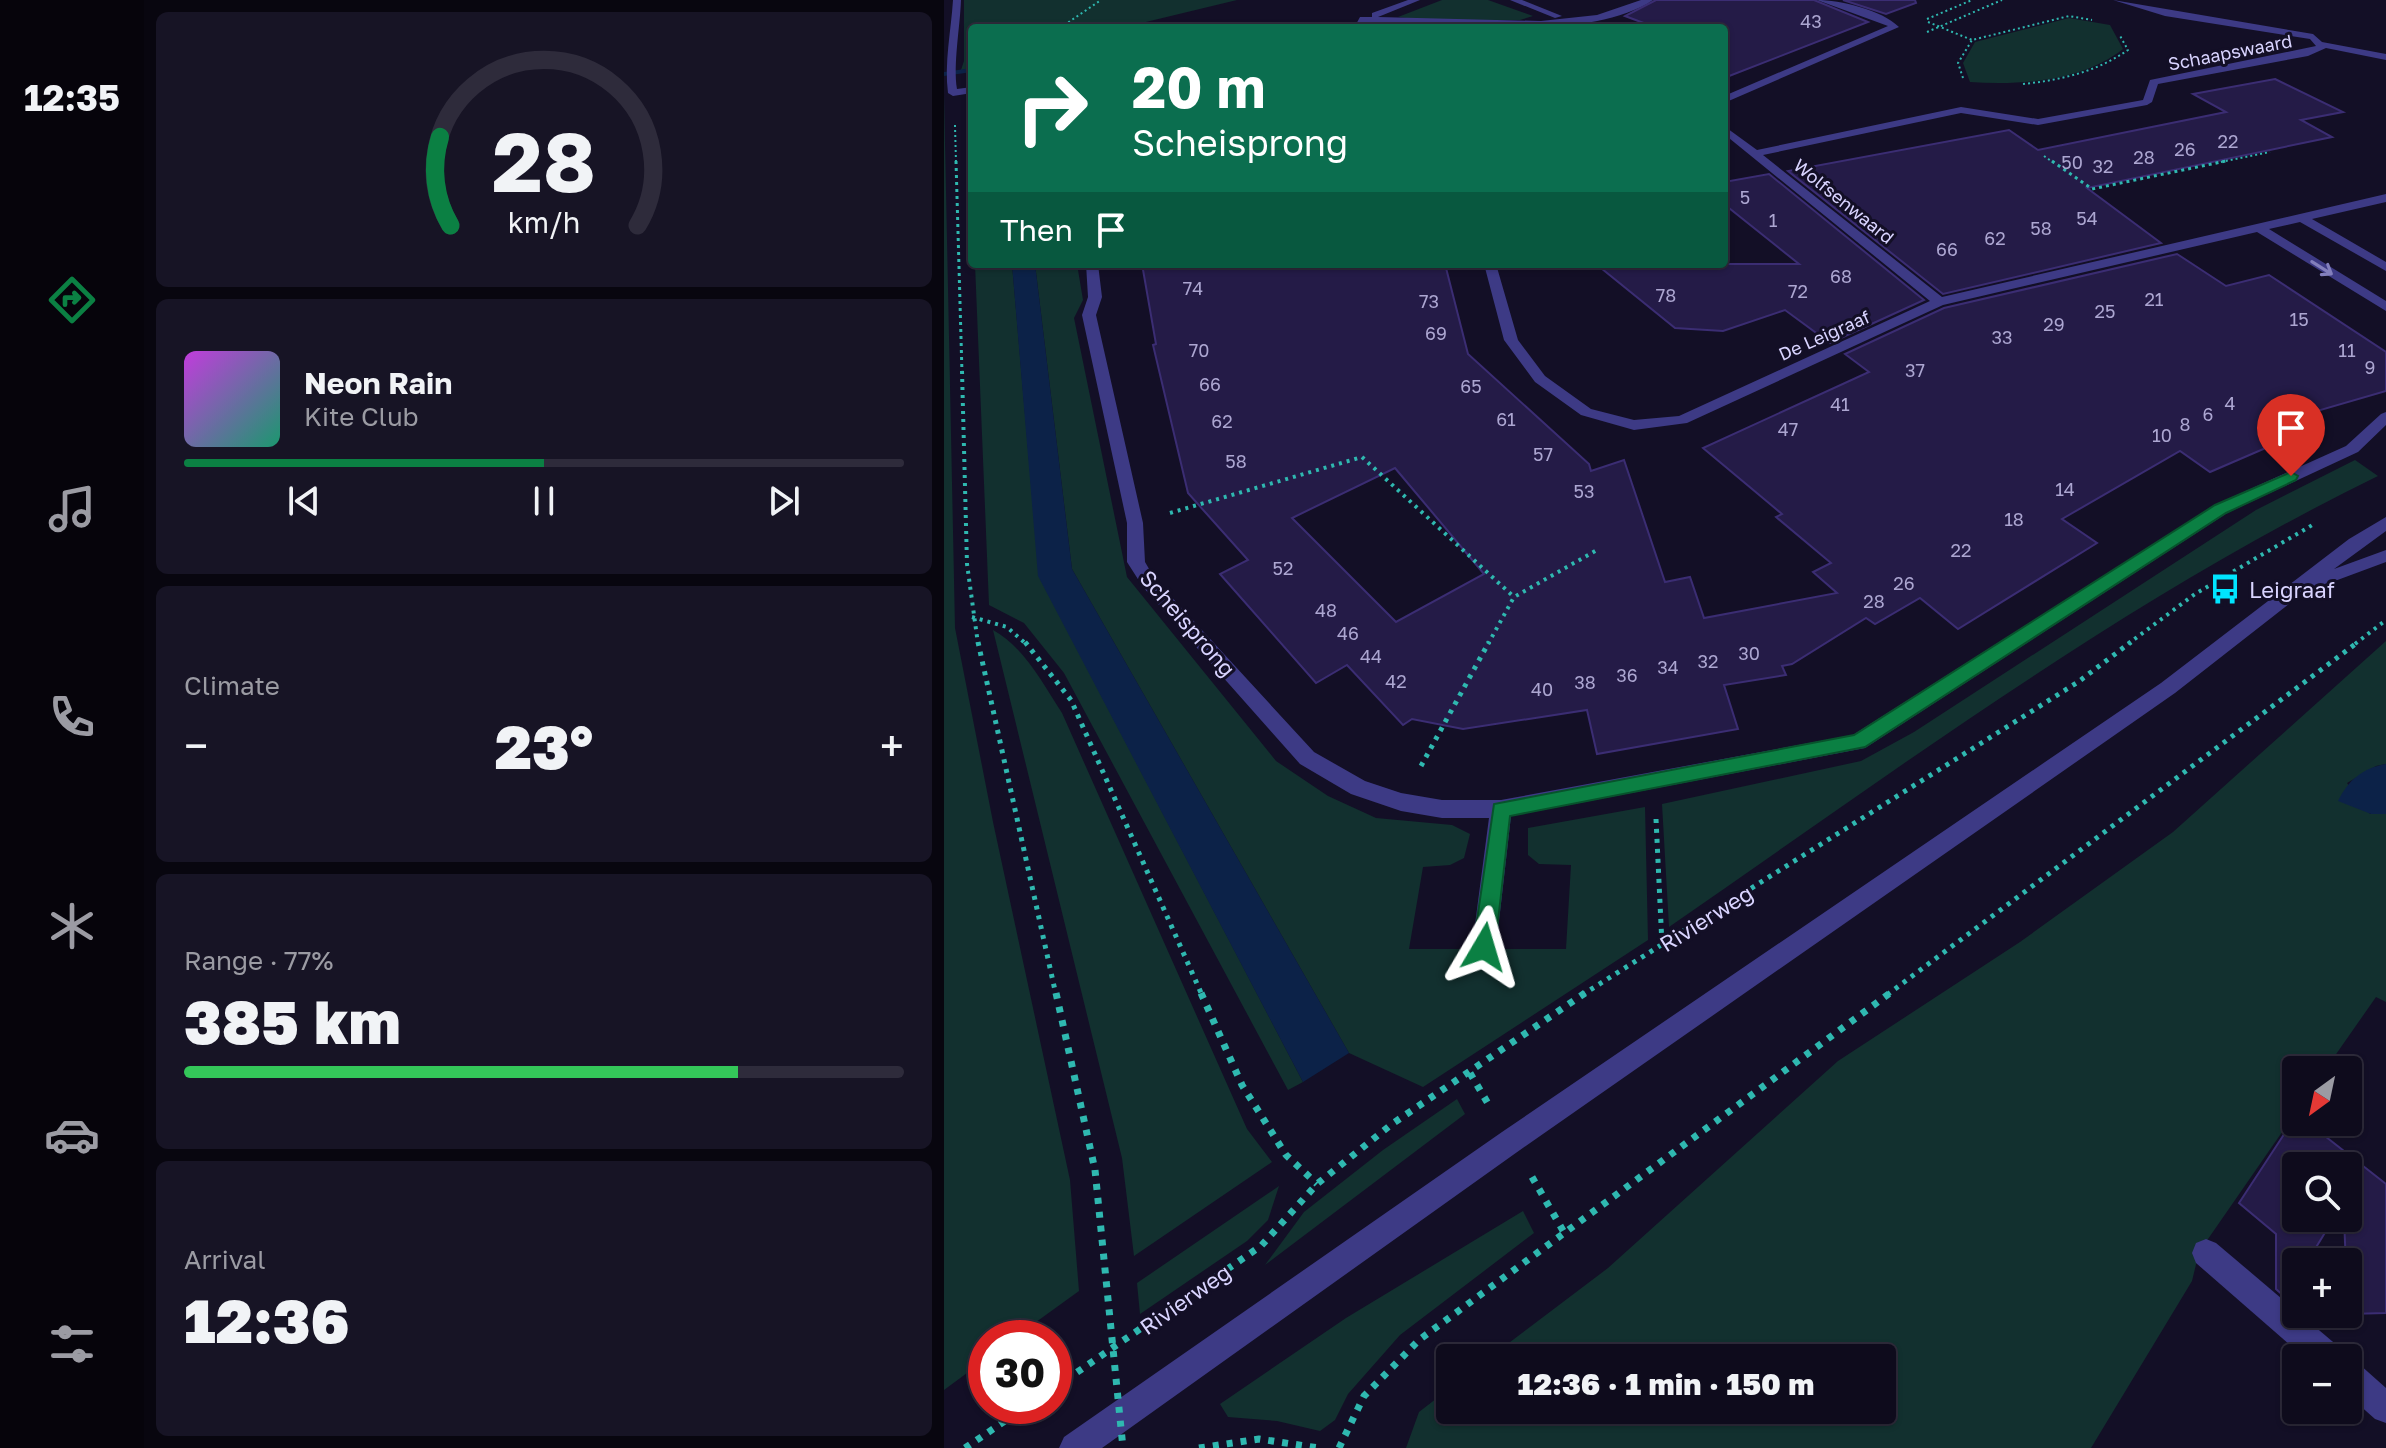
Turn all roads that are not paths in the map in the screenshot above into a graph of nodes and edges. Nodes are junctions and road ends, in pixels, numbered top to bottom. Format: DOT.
graph roads {
  1 [pos="957,0"];
  2 [pos="1416,0"];
  3 [pos="1514,0"];
  4 [pos="1649,0"];
  5 [pos="1821,0"];
  6 [pos="2117,0"];
  7 [pos="1569,20"];
  8 [pos="1361,23"];
  9 [pos="2320,44"];
  10 [pos="2386,57"];
  11 [pos="968,91"];
  12 [pos="1728,98"];
  13 [pos="1728,132"];
  14 [pos="1757,153"];
  15 [pos="2386,198"];
  16 [pos="2302,218"];
  17 [pos="2259,228"];
  18 [pos="2386,267"];
  19 [pos="1092,268"];
  20 [pos="1491,268"];
  21 [pos="1939,302"];
  22 [pos="2386,307"];
  23 [pos="2386,417"];
  24 [pos="2386,523"];
  25 [pos="2386,556"];
  26 [pos="2303,586"];
  27 [pos="1501,809"];
  28 [pos="1484,947"];
  29 [pos="2206,1253"];
  30 [pos="2312,1344"];
  31 [pos="2362,1387"];
  32 [pos="2386,1408"];
  33 [pos="1075,1448"];
  1 -- 11 [label="street"];
  2 -- 8 [label="street"];
  3 -- 7 [label="street"];
  4 -- 7 [label="street"];
  5 -- 12 [label="street"];
  6 -- 9 [label="street, Schaapswaard"];
  7 -- 8 [label="street"];
  9 -- 10 [label="street"];
  9 -- 14 [label="street, Schaapswaard"];
  13 -- 14 [label="street, Wolfsenwaard"];
  14 -- 21 [label="street, Wolfsenwaard"];
  15 -- 16 [label="street, De Leigraaf"];
  16 -- 17 [label="street, De Leigraaf"];
  16 -- 18 [label="street"];
  17 -- 21 [label="street, De Leigraaf"];
  17 -- 22 [label="street, one-way"];
  19 -- 27 [label="street, Scheisprong"];
  20 -- 21 [label="street, De Leigraaf"];
  23 -- 27 [label="street, Scheisprong"];
  24 -- 26 [label="street"];
  25 -- 26 [label="street"];
  26 -- 33 [label="street"];
  27 -- 28 [label="street"];
  29 -- 30 [label="street"];
  31 -- 32 [label="street"];
}
